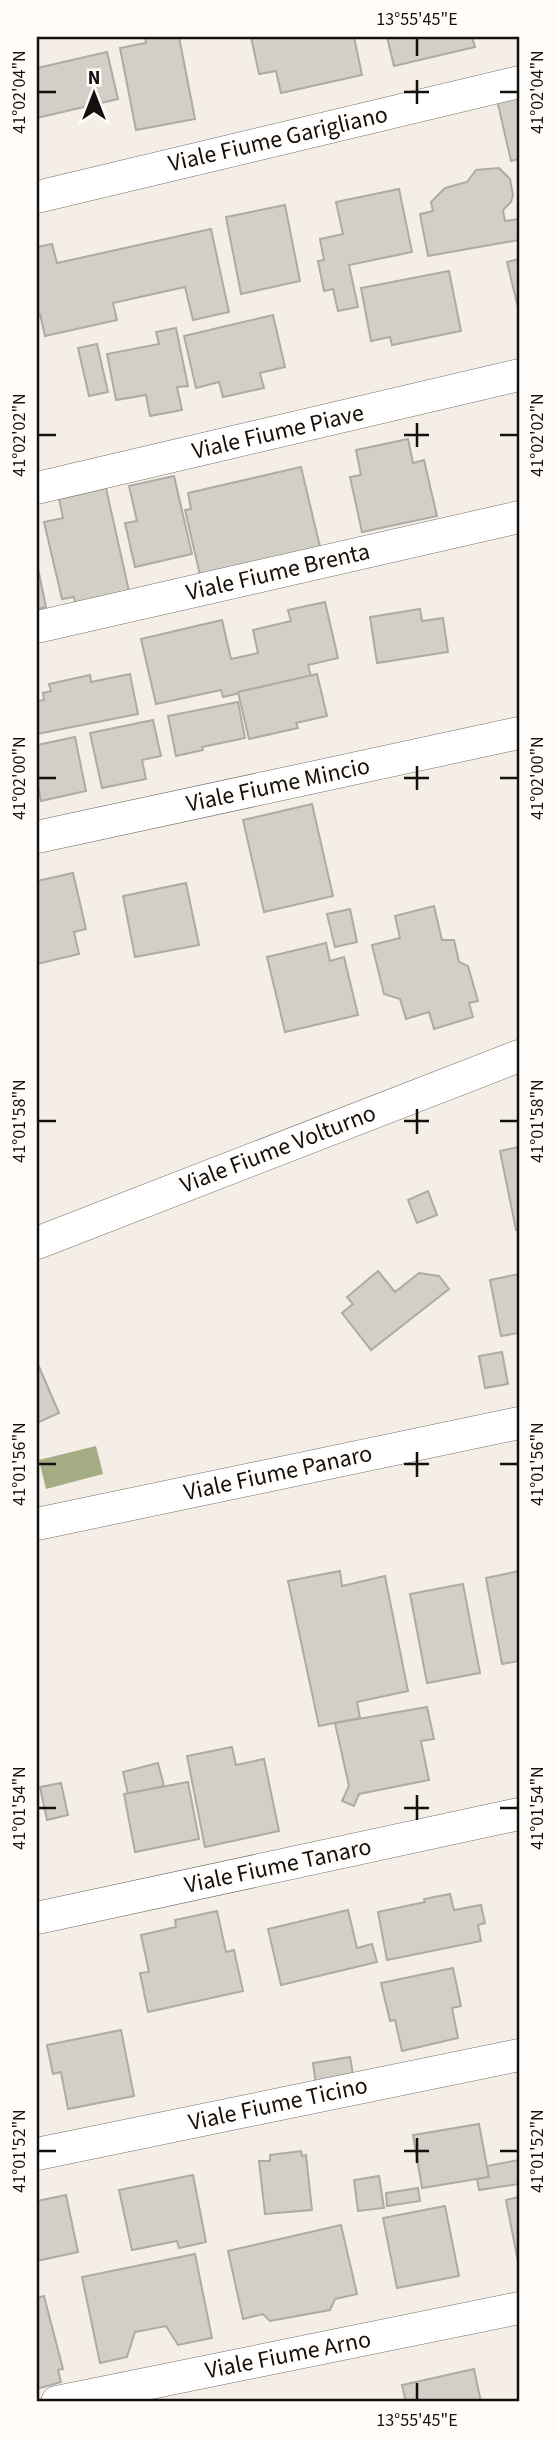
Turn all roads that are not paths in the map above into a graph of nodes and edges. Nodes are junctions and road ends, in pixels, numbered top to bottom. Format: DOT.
graph roads {
  1 [pos="519,82"];
  2 [pos="37,197"];
  3 [pos="519,375"];
  4 [pos="37,488"];
  5 [pos="519,517"];
  6 [pos="37,627"];
  7 [pos="519,733"];
  8 [pos="37,837"];
  9 [pos="519,1056"];
  10 [pos="37,1243"];
  11 [pos="519,1423"];
  12 [pos="37,1524"];
  13 [pos="519,1814"];
  14 [pos="37,1918"];
  15 [pos="519,2054"];
  16 [pos="37,2154"];
  17 [pos="519,2308"];
  18 [pos="57,2402"];
  1 -- 2 [label="street, Viale Fiume Garigliano"];
  3 -- 4 [label="street, Viale Fiume Piave"];
  5 -- 6 [label="street, Viale Fiume Brenta"];
  7 -- 8 [label="street, Viale Fiume Mincio"];
  9 -- 10 [label="street, Viale Fiume Volturno"];
  11 -- 12 [label="street, Viale Fiume Panaro"];
  13 -- 14 [label="street, Viale Fiume Tanaro"];
  15 -- 16 [label="street, Viale Fiume Ticino"];
  17 -- 18 [label="street, Viale Fiume Arno"];
}
